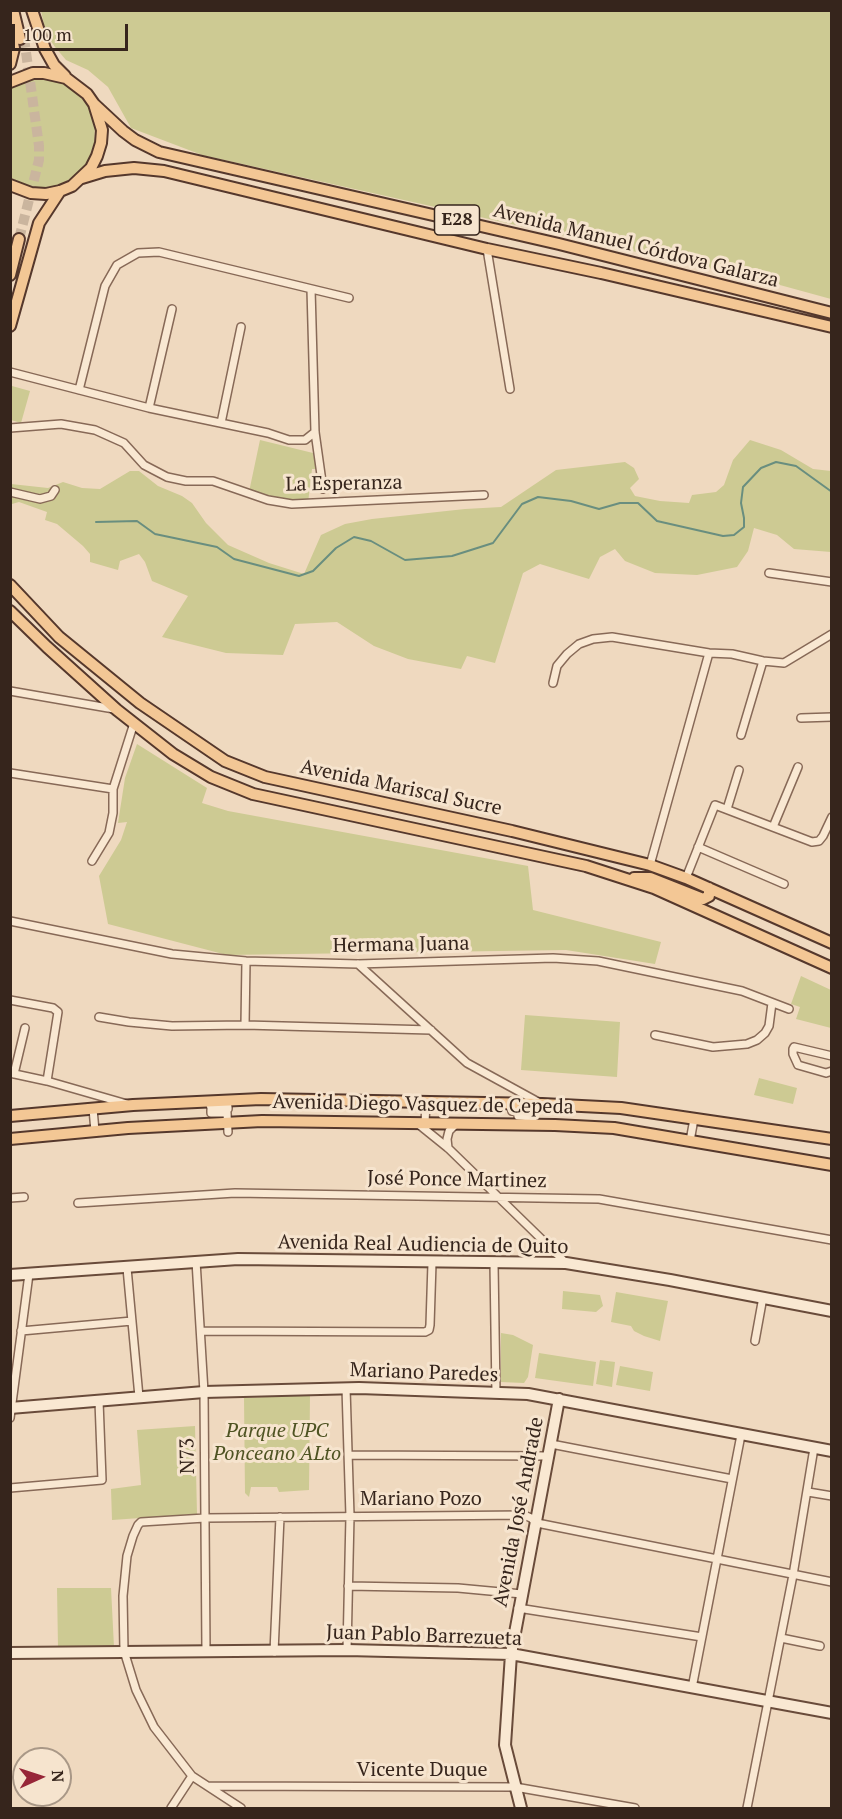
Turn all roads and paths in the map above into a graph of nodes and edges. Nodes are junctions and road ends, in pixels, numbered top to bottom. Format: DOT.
graph roads {
  1 [pos="15,10"];
  2 [pos="32,10"];
  3 [pos="10,30"];
  4 [pos="22,38"];
  5 [pos="10,64"];
  6 [pos="66,78"];
  7 [pos="10,82"];
  8 [pos="94,104"];
  9 [pos="82,178"];
  10 [pos="10,184"];
  11 [pos="60,191"];
  12 [pos="486,249"];
  13 [pos="10,259"];
  14 [pos="10,275"];
  15 [pos="706,281"];
  16 [pos="311,289"];
  17 [pos="703,297"];
  18 [pos="349,298"];
  19 [pos="808,307"];
  20 [pos="172,309"];
  21 [pos="831,313"];
  22 [pos="804,321"];
  23 [pos="10,326"];
  24 [pos="241,327"];
  25 [pos="831,327"];
  26 [pos="10,372"];
  27 [pos="510,389"];
  28 [pos="79,390"];
  29 [pos="149,408"];
  30 [pos="221,423"];
  31 [pos="10,428"];
  32 [pos="315,432"];
  33 [pos="324,489"];
  34 [pos="55,490"];
  35 [pos="10,492"];
  36 [pos="484,495"];
  37 [pos="769,573"];
  38 [pos="831,582"];
  39 [pos="10,585"];
  40 [pos="10,611"];
  41 [pos="831,634"];
  42 [pos="709,653"];
  43 [pos="764,661"];
  44 [pos="553,682"];
  45 [pos="10,691"];
  46 [pos="117,710"];
  47 [pos="831,717"];
  48 [pos="801,718"];
  49 [pos="134,723"];
  50 [pos="741,735"];
  51 [pos="798,767"];
  52 [pos="739,771"];
  53 [pos="10,773"];
  54 [pos="113,789"];
  55 [pos="727,809"];
  56 [pos="831,817"];
  57 [pos="773,827"];
  58 [pos="512,831"];
  59 [pos="442,835"];
  60 [pos="698,847"];
  61 [pos="92,861"];
  62 [pos="650,865"];
  63 [pos="622,877"];
  64 [pos="686,878"];
  65 [pos="784,884"];
  66 [pos="709,888"];
  67 [pos="10,921"];
  68 [pos="831,943"];
  69 [pos="246,961"];
  70 [pos="358,964"];
  71 [pos="831,968"];
  72 [pos="10,1000"];
  73 [pos="772,1003"];
  74 [pos="789,1009"];
  75 [pos="99,1017"];
  76 [pos="245,1025"];
  77 [pos="25,1028"];
  78 [pos="431,1030"];
  79 [pos="655,1035"];
  80 [pos="831,1056"];
  81 [pos="831,1071"];
  82 [pos="12,1074"];
  83 [pos="47,1081"];
  84 [pos="229,1100"];
  85 [pos="426,1103"];
  86 [pos="511,1104"];
  87 [pos="542,1104"];
  88 [pos="133,1106"];
  89 [pos="93,1109"];
  90 [pos="10,1116"];
  91 [pos="694,1119"];
  92 [pos="421,1123"];
  93 [pos="456,1124"];
  94 [pos="533,1125"];
  95 [pos="227,1127"];
  96 [pos="95,1131"];
  97 [pos="10,1139"];
  98 [pos="831,1139"];
  99 [pos="690,1141"];
  100 [pos="448,1148"];
  101 [pos="831,1165"];
  102 [pos="497,1196"];
  103 [pos="24,1197"];
  104 [pos="10,1198"];
  105 [pos="78,1203"];
  106 [pos="831,1240"];
  107 [pos="196,1261"];
  108 [pos="432,1263"];
  109 [pos="566,1263"];
  110 [pos="494,1264"];
  111 [pos="127,1268"];
  112 [pos="29,1274"];
  113 [pos="10,1275"];
  114 [pos="763,1297"];
  115 [pos="831,1311"];
  116 [pos="132,1321"];
  117 [pos="21,1331"];
  118 [pos="201,1331"];
  119 [pos="755,1341"];
  120 [pos="346,1388"];
  121 [pos="204,1392"];
  122 [pos="496,1394"];
  123 [pos="139,1397"];
  124 [pos="559,1399"];
  125 [pos="99,1401"];
  126 [pos="11,1412"];
  127 [pos="741,1435"];
  128 [pos="551,1444"];
  129 [pos="814,1448"];
  130 [pos="831,1451"];
  131 [pos="349,1455"];
  132 [pos="549,1456"];
  133 [pos="732,1479"];
  134 [pos="10,1488"];
  135 [pos="808,1491"];
  136 [pos="831,1496"];
  137 [pos="350,1516"];
  138 [pos="205,1518"];
  139 [pos="280,1518"];
  140 [pos="537,1523"];
  141 [pos="716,1559"];
  142 [pos="793,1575"];
  143 [pos="831,1582"];
  144 [pos="348,1586"];
  145 [pos="522,1594"];
  146 [pos="518,1608"];
  147 [pos="702,1637"];
  148 [pos="781,1638"];
  149 [pos="820,1646"];
  150 [pos="347,1650"];
  151 [pos="206,1651"];
  152 [pos="124,1652"];
  153 [pos="274,1652"];
  154 [pos="10,1653"];
  155 [pos="511,1654"];
  156 [pos="692,1688"];
  157 [pos="768,1702"];
  158 [pos="831,1713"];
  159 [pos="192,1776"];
  160 [pos="208,1786"];
  161 [pos="514,1787"];
  162 [pos="171,1809"];
  163 [pos="241,1809"];
  164 [pos="521,1809"];
  165 [pos="635,1809"];
  166 [pos="747,1809"];
  1 -- 4 [label="main road"];
  2 -- 6 [label="main road"];
  3 -- 5 [label="main road"];
  6 -- 7 [label="main road"];
  6 -- 8 [label="main road, E28"];
  8 -- 9 [label="main road, E28"];
  8 -- 15 [label="main road, Avenida Manuel Córdova Galarza / E28"];
  9 -- 11 [label="main road, E28"];
  9 -- 12 [label="main road, Avenida Manuel Córdova Galarza / E28"];
  10 -- 11 [label="main road, E28"];
  11 -- 23 [label="main road"];
  12 -- 17 [label="main road, Avenida Manuel Córdova Galarza / E28"];
  12 -- 27 [label="street"];
  13 -- 14 [label="main road"];
  15 -- 17 [label="main road"];
  15 -- 19 [label="main road, Avenida Manuel Córdova Galarza / E28"];
  16 -- 18 [label="street"];
  16 -- 28 [label="street"];
  16 -- 32 [label="street"];
  17 -- 22 [label="main road, Avenida Manuel Córdova Galarza / E28"];
  19 -- 21 [label="main road, Avenida Manuel Córdova Galarza / E28"];
  19 -- 22 [label="main road"];
  20 -- 29 [label="street"];
  22 -- 25 [label="main road, Avenida Manuel Córdova Galarza / E28"];
  24 -- 30 [label="street"];
  26 -- 28 [label="street"];
  28 -- 29 [label="street"];
  29 -- 30 [label="street"];
  30 -- 32 [label="street"];
  31 -- 36 [label="street, La Esperanza"];
  32 -- 33 [label="street"];
  34 -- 35 [label="street"];
  37 -- 38 [label="street"];
  39 -- 58 [label="main road, Avenida Mariscal Sucre"];
  40 -- 46 [label="main road, Avenida Mariscal Sucre"];
  41 -- 43 [label="street"];
  42 -- 43 [label="street"];
  42 -- 44 [label="street"];
  42 -- 62 [label="street"];
  43 -- 50 [label="street"];
  45 -- 46 [label="street"];
  46 -- 49 [label="main road, Avenida Mariscal Sucre"];
  47 -- 48 [label="street"];
  49 -- 54 [label="street"];
  49 -- 59 [label="main road, Avenida Mariscal Sucre"];
  51 -- 57 [label="street"];
  52 -- 55 [label="street"];
  53 -- 54 [label="street"];
  54 -- 61 [label="street"];
  55 -- 57 [label="street"];
  55 -- 60 [label="street"];
  56 -- 57 [label="street"];
  58 -- 59 [label="main road"];
  58 -- 62 [label="main road, Avenida Mariscal Sucre"];
  59 -- 63 [label="main road, Avenida Mariscal Sucre"];
  60 -- 64 [label="street"];
  60 -- 65 [label="street"];
  62 -- 64 [label="main road, Avenida Mariscal Sucre"];
  63 -- 66 [label="main road"];
  63 -- 71 [label="main road, Avenida Mariscal Sucre"];
  64 -- 66 [label="main road, Avenida Mariscal Sucre"];
  66 -- 68 [label="main road, Avenida Mariscal Sucre"];
  67 -- 69 [label="street, Hermana Juana"];
  69 -- 70 [label="street, Hermana Juana"];
  69 -- 76 [label="street"];
  70 -- 73 [label="street, Hermana Juana"];
  70 -- 78 [label="street"];
  72 -- 83 [label="street"];
  73 -- 74 [label="street, Hermana Juana"];
  73 -- 79 [label="street"];
  75 -- 76 [label="street"];
  76 -- 78 [label="street"];
  77 -- 82 [label="street"];
  78 -- 87 [label="street"];
  80 -- 81 [label="street"];
  82 -- 83 [label="street"];
  83 -- 88 [label="street"];
  84 -- 85 [label="main road, Avenida Diego Vasquez de Cepeda"];
  84 -- 88 [label="main road, Avenida Diego Vasquez de Cepeda"];
  84 -- 95 [label="street"];
  85 -- 86 [label="main road, Avenida Diego Vasquez de Cepeda"];
  85 -- 92 [label="street"];
  86 -- 87 [label="main road, Avenida Diego Vasquez de Cepeda"];
  86 -- 94 [label="street"];
  87 -- 91 [label="main road, Avenida Diego Vasquez de Cepeda"];
  88 -- 89 [label="main road, Avenida Diego Vasquez de Cepeda"];
  89 -- 90 [label="main road, Avenida Diego Vasquez de Cepeda"];
  89 -- 96 [label="street"];
  91 -- 98 [label="main road, Avenida Diego Vasquez de Cepeda"];
  91 -- 99 [label="street"];
  92 -- 93 [label="main road, Avenida Diego Vasquez de Cepeda"];
  92 -- 95 [label="main road, Avenida Diego Vasquez de Cepeda"];
  92 -- 100 [label="street"];
  93 -- 94 [label="main road, Avenida Diego Vasquez de Cepeda"];
  93 -- 100 [label="street"];
  94 -- 99 [label="main road, Avenida Diego Vasquez de Cepeda"];
  95 -- 96 [label="main road, Avenida Diego Vasquez de Cepeda"];
  96 -- 97 [label="main road, Avenida Diego Vasquez de Cepeda"];
  99 -- 101 [label="main road, Avenida Diego Vasquez de Cepeda"];
  100 -- 102 [label="street"];
  102 -- 105 [label="street, José Ponce Martinez"];
  102 -- 106 [label="street, José Ponce Martinez"];
  102 -- 109 [label="street"];
  103 -- 104 [label="street"];
  107 -- 108 [label="main road, Avenida Real Audiencia de Quito"];
  107 -- 111 [label="main road, Avenida Real Audiencia de Quito"];
  107 -- 118 [label="street, N73"];
  108 -- 110 [label="main road, Avenida Real Audiencia de Quito"];
  108 -- 118 [label="street"];
  109 -- 110 [label="main road, Avenida Real Audiencia de Quito"];
  109 -- 114 [label="main road, Avenida Real Audiencia de Quito"];
  110 -- 122 [label="street"];
  111 -- 112 [label="main road, Avenida Real Audiencia de Quito"];
  111 -- 116 [label="street"];
  112 -- 113 [label="main road, Avenida Real Audiencia de Quito"];
  112 -- 117 [label="street"];
  114 -- 115 [label="main road, Avenida Real Audiencia de Quito"];
  114 -- 119 [label="street"];
  116 -- 117 [label="street"];
  116 -- 123 [label="street"];
  117 -- 126 [label="street"];
  118 -- 121 [label="street, N73"];
  120 -- 121 [label="main road, Mariano Paredes"];
  120 -- 122 [label="main road, Mariano Paredes"];
  120 -- 131 [label="street"];
  121 -- 123 [label="main road, Mariano Paredes"];
  121 -- 138 [label="street, N73"];
  122 -- 124 [label="main road, Mariano Paredes"];
  123 -- 125 [label="main road, Mariano Paredes"];
  124 -- 127 [label="main road, Mariano Paredes"];
  124 -- 128 [label="main road, Avenida José Andrade"];
  125 -- 126 [label="main road, Mariano Paredes"];
  125 -- 134 [label="street"];
  127 -- 129 [label="main road, Mariano Paredes"];
  127 -- 133 [label="street"];
  128 -- 132 [label="main road, Avenida José Andrade"];
  128 -- 133 [label="street"];
  129 -- 130 [label="main road, Mariano Paredes"];
  129 -- 135 [label="street"];
  131 -- 132 [label="street"];
  131 -- 137 [label="street"];
  132 -- 140 [label="main road, Avenida José Andrade"];
  133 -- 141 [label="street"];
  135 -- 136 [label="street"];
  135 -- 142 [label="street"];
  137 -- 139 [label="street, Mariano Pozo"];
  137 -- 140 [label="street, Mariano Pozo"];
  137 -- 144 [label="street"];
  138 -- 139 [label="street, Mariano Pozo"];
  138 -- 151 [label="street, N73"];
  138 -- 152 [label="street, Mariano Pozo"];
  139 -- 153 [label="street"];
  140 -- 141 [label="street, Mariano Pozo"];
  140 -- 145 [label="main road, Avenida José Andrade"];
  141 -- 142 [label="street, Mariano Pozo"];
  141 -- 147 [label="street"];
  142 -- 143 [label="street, Mariano Pozo"];
  142 -- 148 [label="street"];
  144 -- 145 [label="street"];
  144 -- 150 [label="street"];
  145 -- 146 [label="main road, Avenida José Andrade"];
  146 -- 147 [label="street"];
  146 -- 155 [label="main road, Avenida José Andrade"];
  147 -- 156 [label="street"];
  148 -- 149 [label="street"];
  148 -- 157 [label="street"];
  150 -- 153 [label="main road, Juan Pablo Barrezueta"];
  150 -- 155 [label="main road, Juan Pablo Barrezueta"];
  151 -- 152 [label="main road, Juan Pablo Barrezueta"];
  151 -- 153 [label="main road, Juan Pablo Barrezueta"];
  152 -- 154 [label="main road, Juan Pablo Barrezueta"];
  152 -- 159 [label="street"];
  155 -- 156 [label="main road, Juan Pablo Barrezueta"];
  155 -- 161 [label="main road, Avenida José Andrade"];
  156 -- 157 [label="main road, Juan Pablo Barrezueta"];
  157 -- 158 [label="main road, Juan Pablo Barrezueta"];
  157 -- 166 [label="street"];
  159 -- 160 [label="street"];
  159 -- 162 [label="street"];
  160 -- 161 [label="street, Vicente Duque"];
  160 -- 163 [label="street"];
  161 -- 164 [label="main road, Avenida José Andrade"];
  161 -- 165 [label="street, Vicente Duque"];
}
